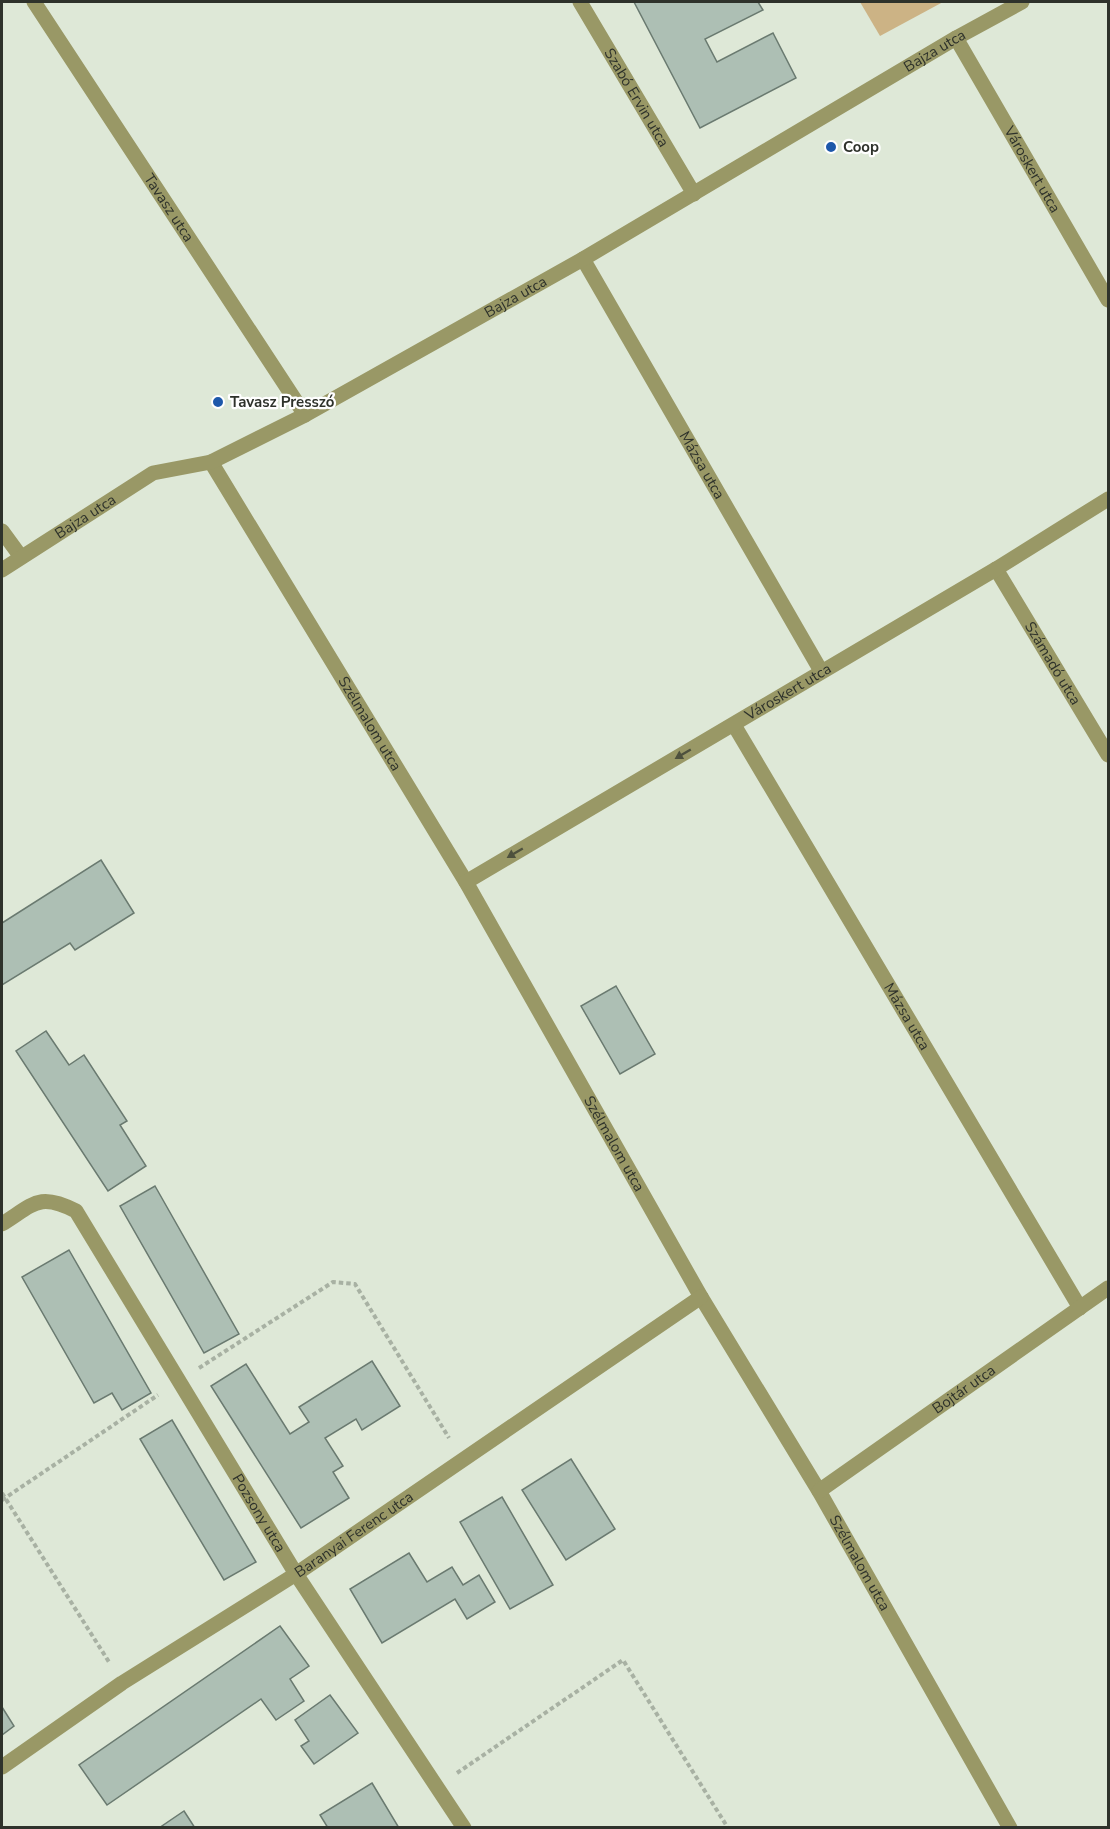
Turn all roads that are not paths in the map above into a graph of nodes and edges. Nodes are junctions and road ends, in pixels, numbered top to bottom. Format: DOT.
graph roads {
  1 [pos="34,2"];
  2 [pos="580,2"];
  3 [pos="1022,2"];
  4 [pos="956,38"];
  5 [pos="694,194"];
  6 [pos="584,259"];
  7 [pos="1108,300"];
  8 [pos="304,415"];
  9 [pos="211,462"];
  10 [pos="1108,499"];
  11 [pos="2,531"];
  12 [pos="21,557"];
  13 [pos="996,568"];
  14 [pos="2,570"];
  15 [pos="821,671"];
  16 [pos="734,724"];
  17 [pos="1108,756"];
  18 [pos="466,882"];
  19 [pos="2,1224"];
  20 [pos="1108,1288"];
  21 [pos="701,1297"];
  22 [pos="1080,1308"];
  23 [pos="819,1491"];
  24 [pos="296,1574"];
  25 [pos="2,1767"];
  26 [pos="464,1827"];
  27 [pos="1010,1827"];
  1 -- 8 [label="street, Tavasz utca"];
  2 -- 5 [label="street, Szabó Ervin utca"];
  3 -- 4 [label="street, Bajza utca"];
  4 -- 5 [label="street, Bajza utca"];
  4 -- 7 [label="street, Városkert utca"];
  5 -- 6 [label="street, Bajza utca"];
  6 -- 8 [label="street, Bajza utca"];
  6 -- 15 [label="street, Mázsa utca"];
  8 -- 9 [label="street, Bajza utca"];
  9 -- 12 [label="street, Bajza utca"];
  9 -- 18 [label="street, Szélmalom utca"];
  10 -- 13 [label="street, Városkert utca"];
  11 -- 12 [label="street"];
  12 -- 14 [label="street, Bajza utca"];
  13 -- 15 [label="street, Városkert utca"];
  13 -- 17 [label="street, Számadó utca"];
  15 -- 16 [label="street, Városkert utca"];
  16 -- 18 [label="street, Városkert utca, one-way"];
  16 -- 22 [label="street, Mázsa utca"];
  18 -- 21 [label="street, Szélmalom utca"];
  19 -- 24 [label="street, Pozsony utca"];
  20 -- 22 [label="street, Bojtár utca"];
  21 -- 23 [label="street, Szélmalom utca"];
  21 -- 24 [label="street, Baranyai Ferenc utca"];
  22 -- 23 [label="street, Bojtár utca"];
  23 -- 27 [label="street, Szélmalom utca"];
  24 -- 25 [label="street, Baranyai Ferenc utca"];
  24 -- 26 [label="street, Pozsony utca"];
}
